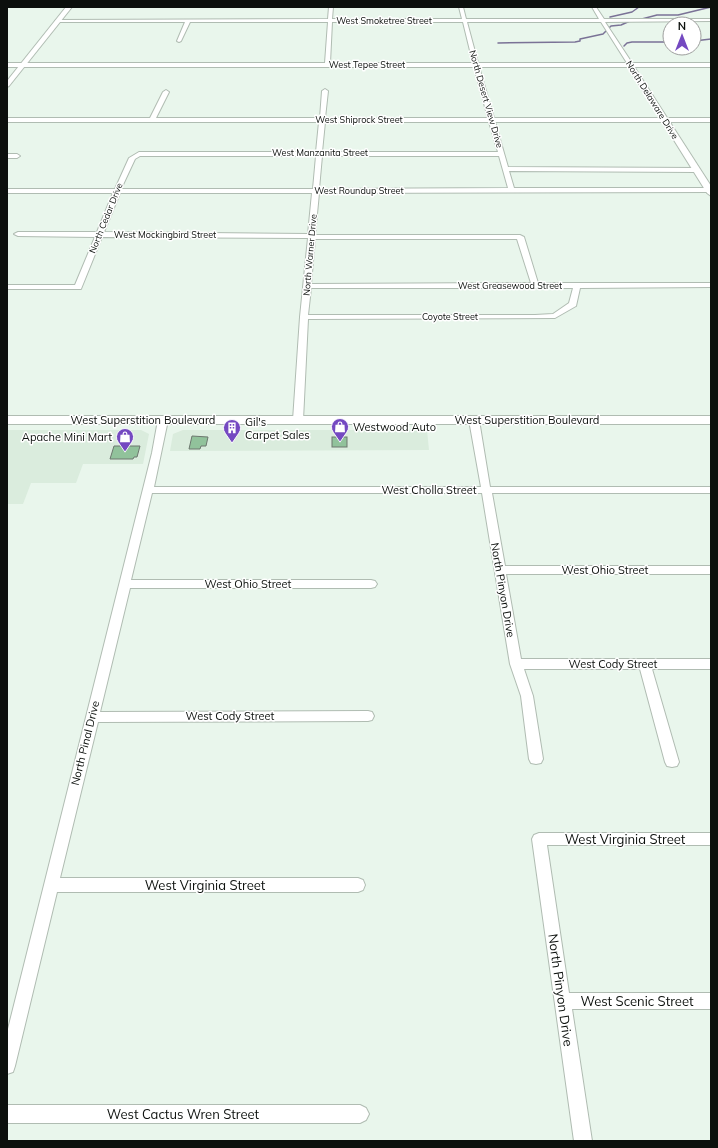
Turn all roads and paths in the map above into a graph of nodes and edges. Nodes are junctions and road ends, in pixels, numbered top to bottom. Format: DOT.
graph roads {
  1 [pos="69,7"];
  2 [pos="331,7"];
  3 [pos="461,7"];
  4 [pos="594,7"];
  5 [pos="602,20"];
  6 [pos="711,20"];
  7 [pos="58,21"];
  8 [pos="188,21"];
  9 [pos="330,21"];
  10 [pos="464,21"];
  11 [pos="179,41"];
  12 [pos="630,64"];
  13 [pos="711,64"];
  14 [pos="7,65"];
  15 [pos="22,65"];
  16 [pos="327,65"];
  17 [pos="476,65"];
  18 [pos="7,85"];
  19 [pos="325,91"];
  20 [pos="166,92"];
  21 [pos="7,120"];
  22 [pos="152,120"];
  23 [pos="321,120"];
  24 [pos="493,120"];
  25 [pos="665,120"];
  26 [pos="711,120"];
  27 [pos="318,153"];
  28 [pos="139,154"];
  29 [pos="502,154"];
  30 [pos="7,156"];
  31 [pos="17,156"];
  32 [pos="506,169"];
  33 [pos="696,170"];
  34 [pos="7,191"];
  35 [pos="117,191"];
  36 [pos="315,191"];
  37 [pos="512,191"];
  38 [pos="710,191"];
  39 [pos="18,234"];
  40 [pos="99,235"];
  41 [pos="312,236"];
  42 [pos="711,285"];
  43 [pos="308,286"];
  44 [pos="535,286"];
  45 [pos="577,286"];
  46 [pos="7,287"];
  47 [pos="304,318"];
  48 [pos="7,420"];
  49 [pos="163,420"];
  50 [pos="298,420"];
  51 [pos="474,420"];
  52 [pos="711,420"];
  53 [pos="148,490"];
  54 [pos="486,490"];
  55 [pos="711,490"];
  56 [pos="500,570"];
  57 [pos="711,570"];
  58 [pos="124,584"];
  59 [pos="371,584"];
  60 [pos="516,664"];
  61 [pos="645,664"];
  62 [pos="711,664"];
  63 [pos="368,716"];
  64 [pos="92,717"];
  65 [pos="536,758"];
  66 [pos="672,762"];
  67 [pos="539,839"];
  68 [pos="711,839"];
  69 [pos="51,886"];
  70 [pos="358,886"];
  71 [pos="562,1000"];
  72 [pos="711,1001"];
  73 [pos="7,1066"];
  74 [pos="7,1114"];
  75 [pos="360,1114"];
  76 [pos="583,1141"];
  1 -- 7 [label="street"];
  2 -- 9 [label="street"];
  3 -- 10 [label="street, North Desert View Drive"];
  4 -- 5 [label="street, North Delaware Drive"];
  5 -- 6 [label="street, West Smoketree Street"];
  5 -- 10 [label="street, West Smoketree Street"];
  5 -- 12 [label="street, North Delaware Drive"];
  7 -- 8 [label="street, West Smoketree Street"];
  7 -- 15 [label="street"];
  8 -- 9 [label="street, West Smoketree Street"];
  8 -- 11 [label="street"];
  9 -- 10 [label="street, West Smoketree Street"];
  9 -- 16 [label="street"];
  10 -- 17 [label="street, North Desert View Drive"];
  12 -- 13 [label="street, West Tepee Street"];
  12 -- 17 [label="street, West Tepee Street"];
  12 -- 25 [label="street, North Delaware Drive"];
  14 -- 15 [label="street, West Tepee Street"];
  15 -- 16 [label="street, West Tepee Street"];
  15 -- 18 [label="street"];
  16 -- 17 [label="street, West Tepee Street"];
  17 -- 24 [label="street, North Desert View Drive"];
  19 -- 23 [label="street, North Warner Drive"];
  20 -- 22 [label="street"];
  21 -- 22 [label="street, West Shiprock Street"];
  22 -- 23 [label="street, West Shiprock Street"];
  23 -- 24 [label="street, West Shiprock Street"];
  23 -- 27 [label="street, North Warner Drive"];
  24 -- 25 [label="street, West Shiprock Street"];
  24 -- 29 [label="street, North Desert View Drive"];
  25 -- 26 [label="street, West Shiprock Street"];
  25 -- 33 [label="street, North Delaware Drive"];
  27 -- 28 [label="street, West Manzanita Street"];
  27 -- 29 [label="street, West Manzanita Street"];
  27 -- 36 [label="street, North Warner Drive"];
  28 -- 35 [label="street, North Cedar Drive"];
  29 -- 32 [label="street, North Desert View Drive"];
  30 -- 31 [label="street"];
  32 -- 33 [label="street"];
  32 -- 37 [label="street, North Desert View Drive"];
  33 -- 38 [label="street, North Delaware Drive"];
  34 -- 35 [label="street, West Roundup Street"];
  35 -- 36 [label="street, West Roundup Street"];
  35 -- 40 [label="street, North Cedar Drive"];
  36 -- 37 [label="street, West Roundup Street"];
  36 -- 41 [label="street, North Warner Drive"];
  37 -- 38 [label="street, West Roundup Street"];
  39 -- 40 [label="street, West Mockingbird Street"];
  40 -- 41 [label="street, West Mockingbird Street"];
  40 -- 46 [label="street, North Cedar Drive"];
  41 -- 43 [label="street, North Warner Drive"];
  41 -- 44 [label="street, West Mockingbird Street"];
  42 -- 45 [label="street, West Greasewood Street"];
  43 -- 44 [label="street, West Greasewood Street"];
  43 -- 47 [label="street, North Warner Drive"];
  44 -- 45 [label="street, West Greasewood Street"];
  45 -- 47 [label="street, Coyote Street"];
  47 -- 50 [label="street, North Warner Drive"];
  48 -- 49 [label="main road, West Superstition Boulevard"];
  49 -- 50 [label="main road, West Superstition Boulevard"];
  49 -- 53 [label="street, North Pinal Drive"];
  50 -- 51 [label="main road, West Superstition Boulevard"];
  51 -- 52 [label="main road, West Superstition Boulevard"];
  51 -- 54 [label="street, North Pinyon Drive"];
  53 -- 54 [label="street, West Cholla Street"];
  53 -- 58 [label="street, North Pinal Drive"];
  54 -- 55 [label="street, West Cholla Street"];
  54 -- 56 [label="street, North Pinyon Drive"];
  56 -- 57 [label="street, West Ohio Street"];
  56 -- 60 [label="street, North Pinyon Drive"];
  58 -- 59 [label="street, West Ohio Street"];
  58 -- 64 [label="street, North Pinal Drive"];
  60 -- 61 [label="street, West Cody Street"];
  60 -- 65 [label="street, North Pinyon Drive"];
  61 -- 62 [label="street, West Cody Street"];
  61 -- 66 [label="street"];
  63 -- 64 [label="street, West Cody Street"];
  64 -- 69 [label="street, North Pinal Drive"];
  67 -- 68 [label="street, West Virginia Street"];
  67 -- 71 [label="street, North Pinyon Drive"];
  69 -- 70 [label="street, West Virginia Street"];
  69 -- 73 [label="street, North Pinal Drive"];
  71 -- 72 [label="street, West Scenic Street"];
  71 -- 76 [label="street, North Pinyon Drive"];
  74 -- 75 [label="street, West Cactus Wren Street"];
}
